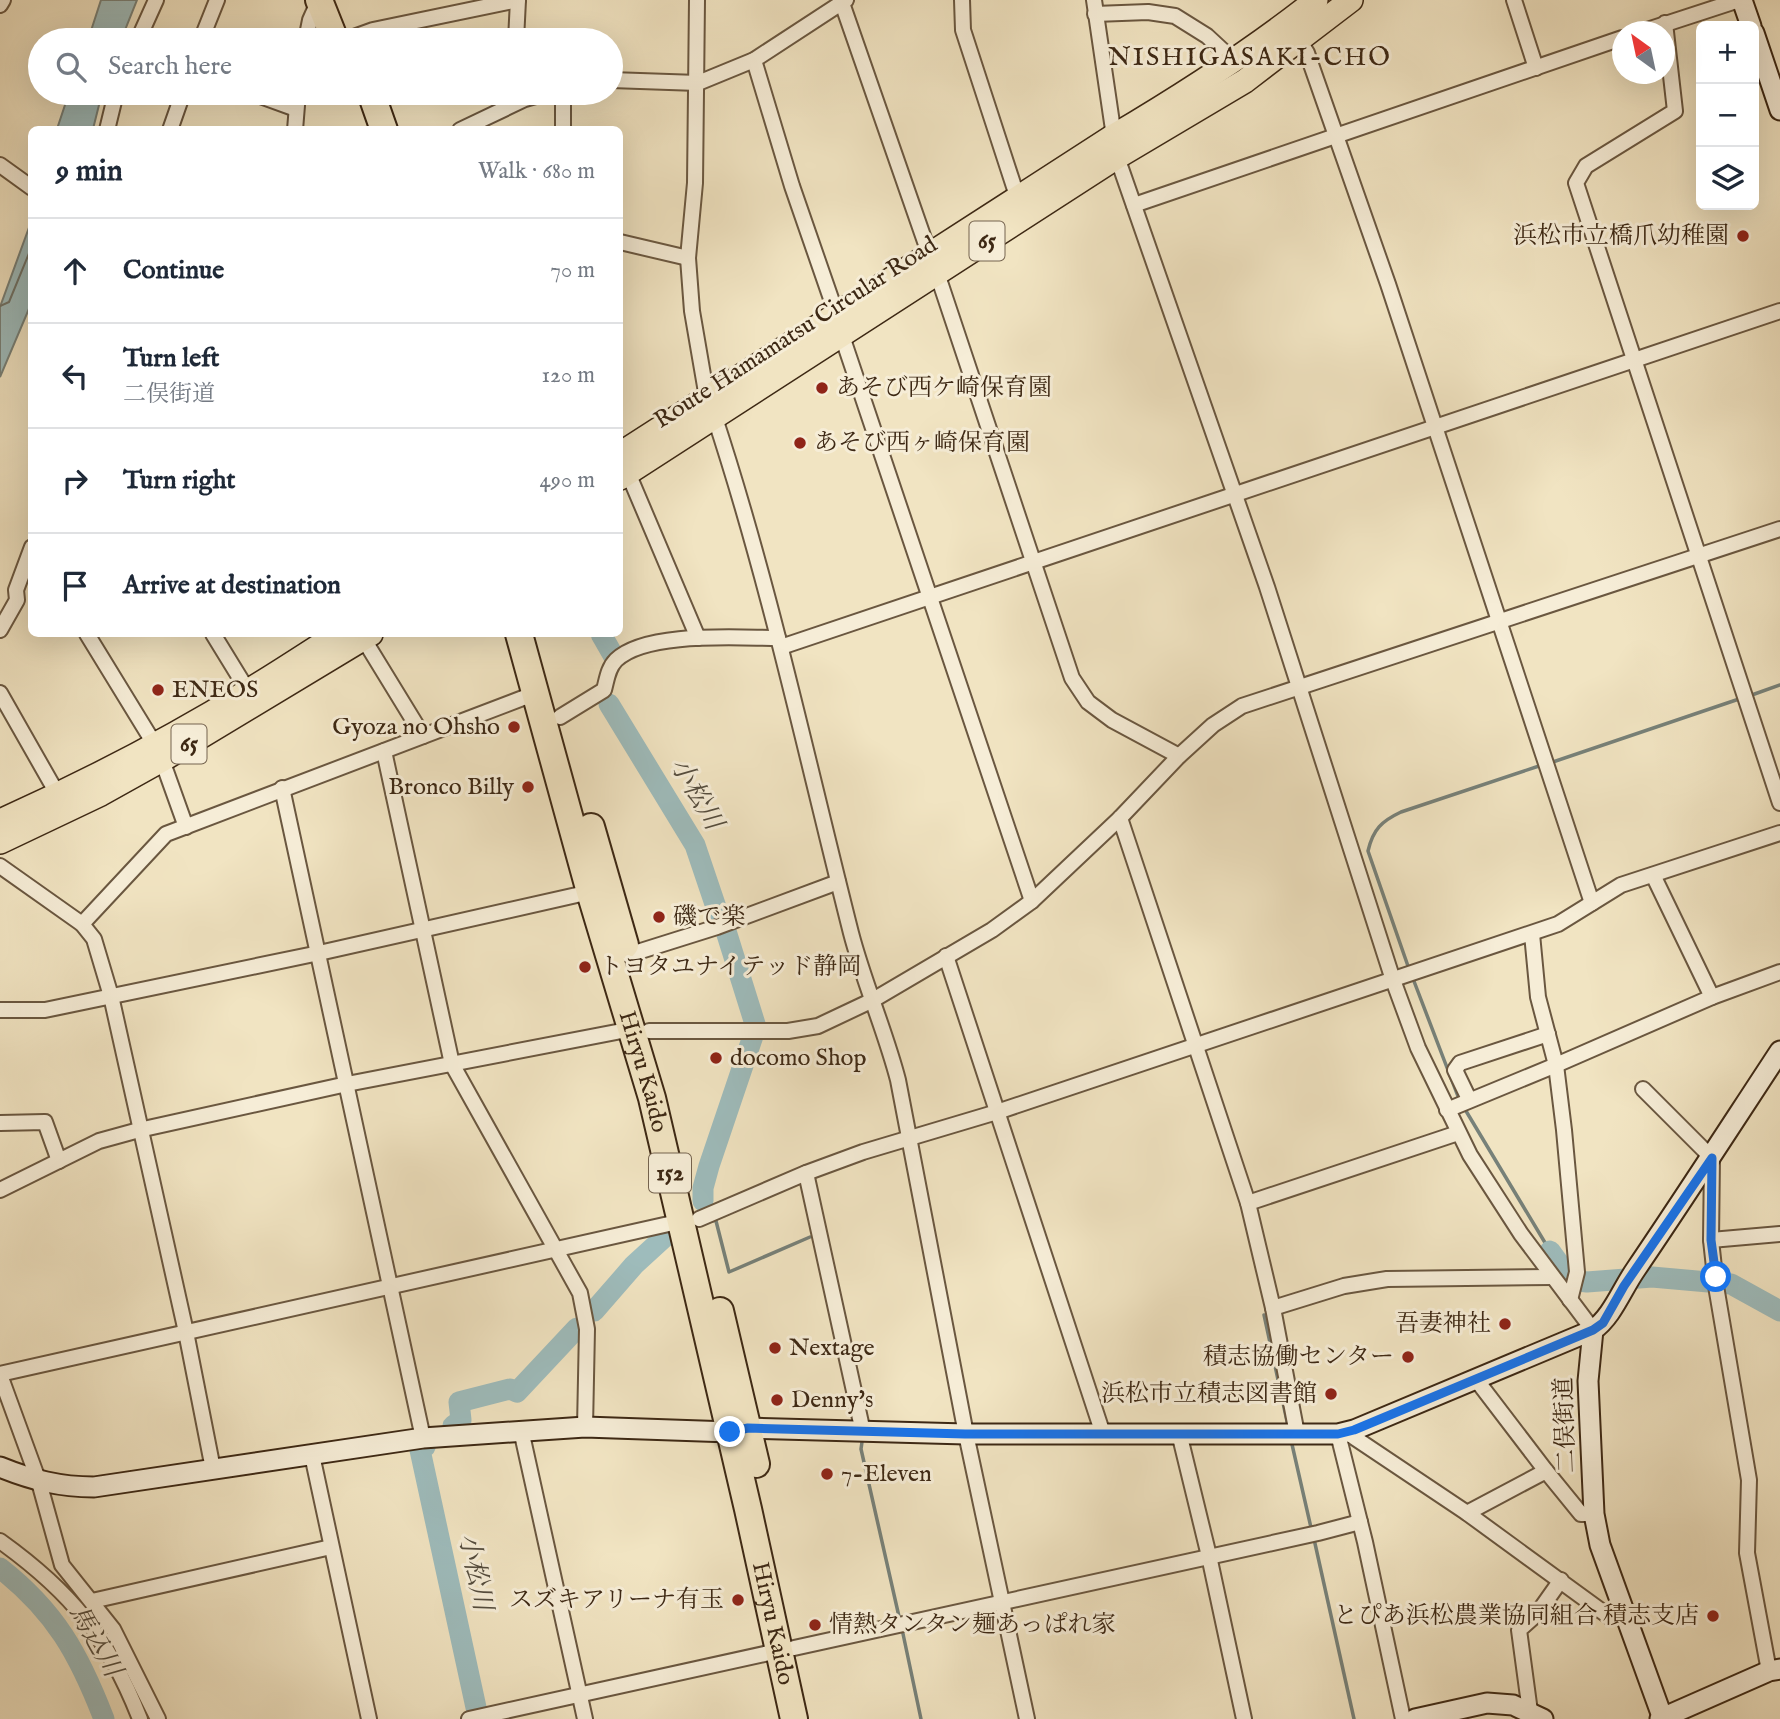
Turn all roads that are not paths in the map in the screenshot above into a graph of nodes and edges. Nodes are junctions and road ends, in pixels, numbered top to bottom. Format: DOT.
graph roads {
  1 [pos="2,0"];
  2 [pos="156,0"];
  3 [pos="217,0"];
  4 [pos="319,0"];
  5 [pos="336,0"];
  6 [pos="518,0"];
  7 [pos="697,0"];
  8 [pos="962,0"];
  9 [pos="1178,0"];
  10 [pos="1316,0"];
  11 [pos="1351,0"];
  12 [pos="1514,0"];
  13 [pos="1740,0"];
  14 [pos="844,1"];
  15 [pos="0,5"];
  16 [pos="1094,7"];
  17 [pos="1175,16"];
  18 [pos="1672,21"];
  19 [pos="1749,21"];
  20 [pos="143,28"];
  21 [pos="206,28"];
  22 [pos="308,28"];
  23 [pos="338,28"];
  24 [pos="343,28"];
  25 [pos="383,28"];
  26 [pos="517,28"];
  27 [pos="1299,40"];
  28 [pos="1612,41"];
  29 [pos="1759,48"];
  30 [pos="754,60"];
  31 [pos="1234,61"];
  32 [pos="1536,68"];
  33 [pos="623,80"];
  34 [pos="698,83"];
  35 [pos="1672,84"];
  36 [pos="113,105"];
  37 [pos="179,105"];
  38 [pos="285,105"];
  39 [pos="296,105"];
  40 [pos="359,105"];
  41 [pos="375,105"];
  42 [pos="507,105"];
  43 [pos="563,105"];
  44 [pos="296,109"];
  45 [pos="1780,110"];
  46 [pos="108,126"];
  47 [pos="171,126"];
  48 [pos="295,126"];
  49 [pos="367,126"];
  50 [pos="383,126"];
  51 [pos="468,126"];
  52 [pos="563,126"];
  53 [pos="1337,137"];
  54 [pos="1115,147"];
  55 [pos="0,165"];
  56 [pos="28,186"];
  57 [pos="1018,200"];
  58 [pos="1134,205"];
  59 [pos="623,243"];
  60 [pos="688,258"];
  61 [pos="933,265"];
  62 [pos="1780,311"];
  63 [pos="839,325"];
  64 [pos="1635,361"];
  65 [pos="711,406"];
  66 [pos="1434,427"];
  67 [pos="623,467"];
  68 [pos="623,470"];
  69 [pos="1234,494"];
  70 [pos="1780,529"];
  71 [pos="1700,556"];
  72 [pos="28,558"];
  73 [pos="1035,563"];
  74 [pos="28,595"];
  75 [pos="930,596"];
  76 [pos="9,607"];
  77 [pos="1499,622"];
  78 [pos="0,630"];
  79 [pos="89,637"];
  80 [pos="215,637"];
  81 [pos="329,637"];
  82 [pos="365,637"];
  83 [pos="368,637"];
  84 [pos="520,637"];
  85 [pos="538,637"];
  86 [pos="698,638"];
  87 [pos="779,642"];
  88 [pos="1300,689"];
  89 [pos="248,691"];
  90 [pos="0,693"];
  91 [pos="536,693"];
  92 [pos="560,717"];
  93 [pos="423,736"];
  94 [pos="384,751"];
  95 [pos="158,752"];
  96 [pos="1179,756"];
  97 [pos="282,788"];
  98 [pos="58,795"];
  99 [pos="1780,803"];
  100 [pos="1120,818"];
  101 [pos="0,821"];
  102 [pos="186,827"];
  103 [pos="1780,833"];
  104 [pos="0,842"];
  105 [pos="0,866"];
  106 [pos="1653,875"];
  107 [pos="838,882"];
  108 [pos="590,892"];
  109 [pos="1032,901"];
  110 [pos="1592,902"];
  111 [pos="82,924"];
  112 [pos="422,929"];
  113 [pos="1532,934"];
  114 [pos="319,953"];
  115 [pos="628,955"];
  116 [pos="946,956"];
  117 [pos="1780,972"];
  118 [pos="1398,978"];
  119 [pos="111,996"];
  120 [pos="1712,997"];
  121 [pos="873,1000"];
  122 [pos="0,1010"];
  123 [pos="640,1030"];
  124 [pos="1548,1034"];
  125 [pos="1194,1046"];
  126 [pos="1780,1051"];
  127 [pos="452,1064"];
  128 [pos="1556,1065"];
  129 [pos="347,1084"];
  130 [pos="1643,1088"];
  131 [pos="1459,1104"];
  132 [pos="997,1112"];
  133 [pos="0,1123"];
  134 [pos="139,1130"];
  135 [pos="1458,1133"];
  136 [pos="910,1139"];
  137 [pos="1712,1158"];
  138 [pos="59,1161"];
  139 [pos="806,1173"];
  140 [pos="0,1190"];
  141 [pos="1248,1203"];
  142 [pos="690,1220"];
  143 [pos="1780,1234"];
  144 [pos="1711,1240"];
  145 [pos="556,1250"];
  146 [pos="1552,1277"];
  147 [pos="391,1286"];
  148 [pos="1571,1295"];
  149 [pos="1273,1308"];
  150 [pos="1593,1330"];
  151 [pos="186,1332"];
  152 [pos="0,1374"];
  153 [pos="1475,1378"];
  154 [pos="585,1427"];
  155 [pos="521,1430"];
  156 [pos="739,1430"];
  157 [pos="863,1432"];
  158 [pos="1179,1433"];
  159 [pos="1342,1433"];
  160 [pos="965,1434"];
  161 [pos="1103,1434"];
  162 [pos="1291,1434"];
  163 [pos="423,1438"];
  164 [pos="312,1455"];
  165 [pos="0,1467"];
  166 [pos="213,1469"];
  167 [pos="1546,1471"];
  168 [pos="39,1482"];
  169 [pos="1467,1513"];
  170 [pos="1594,1514"];
  171 [pos="1360,1521"];
  172 [pos="0,1541"];
  173 [pos="331,1546"];
  174 [pos="1209,1556"];
  175 [pos="1560,1580"];
  176 [pos="92,1601"];
  177 [pos="1003,1601"];
  178 [pos="1625,1615"];
  179 [pos="786,1649"];
  180 [pos="1774,1670"];
  181 [pos="580,1693"];
  182 [pos="1535,1717"];
  183 [pos="140,1719"];
  184 [pos="158,1719"];
  185 [pos="369,1719"];
  186 [pos="469,1719"];
  187 [pos="585,1719"];
  188 [pos="794,1719"];
  189 [pos="811,1719"];
  190 [pos="1027,1719"];
  191 [pos="1244,1719"];
  192 [pos="1404,1719"];
  193 [pos="1415,1719"];
  194 [pos="1662,1719"];
  1 -- 15 [label="street"];
  2 -- 20 [label="street"];
  3 -- 21 [label="street"];
  4 -- 22 [label="street"];
  4 -- 23 [label="highway"];
  5 -- 24 [label="highway"];
  6 -- 25 [label="street"];
  6 -- 26 [label="street"];
  7 -- 34 [label="street"];
  8 -- 57 [label="street"];
  9 -- 17 [label="street"];
  10 -- 31 [label="main road, Route Hamamatsu Circular Road / 65"];
  11 -- 27 [label="main road, Route Hamamatsu Circular Road / 65"];
  12 -- 32 [label="street"];
  13 -- 18 [label="street"];
  13 -- 19 [label="street"];
  14 -- 30 [label="street"];
  14 -- 61 [label="street"];
  16 -- 17 [label="street"];
  16 -- 54 [label="street"];
  17 -- 31 [label="street"];
  27 -- 53 [label="street"];
  27 -- 54 [label="main road, Route Hamamatsu Circular Road / 65"];
  28 -- 32 [label="street"];
  29 -- 45 [label="street"];
  30 -- 34 [label="street"];
  30 -- 63 [label="street"];
  31 -- 54 [label="main road, Route Hamamatsu Circular Road / 65"];
  32 -- 53 [label="street"];
  33 -- 34 [label="street"];
  34 -- 60 [label="street"];
  35 -- 64 [label="street"];
  36 -- 46 [label="street"];
  37 -- 47 [label="street"];
  38 -- 44 [label="street"];
  39 -- 44 [label="street"];
  40 -- 49 [label="highway"];
  41 -- 50 [label="highway"];
  42 -- 51 [label="street"];
  43 -- 52 [label="street"];
  44 -- 48 [label="street"];
  53 -- 58 [label="street"];
  53 -- 66 [label="street"];
  54 -- 57 [label="main road, Route Hamamatsu Circular Road / 65"];
  54 -- 58 [label="street"];
  54 -- 61 [label="main road, Route Hamamatsu Circular Road / 65"];
  55 -- 56 [label="street"];
  57 -- 61 [label="main road, Route Hamamatsu Circular Road / 65"];
  58 -- 69 [label="street"];
  59 -- 60 [label="street"];
  60 -- 65 [label="street"];
  61 -- 63 [label="main road, Route Hamamatsu Circular Road / 65"];
  61 -- 73 [label="street"];
  62 -- 64 [label="street"];
  63 -- 65 [label="main road, Route Hamamatsu Circular Road / 65"];
  63 -- 75 [label="street"];
  64 -- 66 [label="street"];
  64 -- 71 [label="street"];
  65 -- 67 [label="main road, Route Hamamatsu Circular Road / 65"];
  65 -- 87 [label="street"];
  66 -- 69 [label="street"];
  66 -- 77 [label="street"];
  68 -- 86 [label="street"];
  69 -- 73 [label="street"];
  69 -- 88 [label="street"];
  70 -- 71 [label="street"];
  71 -- 77 [label="street"];
  71 -- 99 [label="street"];
  72 -- 76 [label="street"];
  73 -- 75 [label="street"];
  73 -- 96 [label="street"];
  74 -- 76 [label="street"];
  75 -- 87 [label="street"];
  75 -- 109 [label="street"];
  76 -- 78 [label="street"];
  77 -- 88 [label="street"];
  77 -- 110 [label="street"];
  79 -- 95 [label="street"];
  80 -- 89 [label="street"];
  81 -- 89 [label="main road, 65"];
  82 -- 95 [label="main road, 65"];
  83 -- 93 [label="street"];
  84 -- 91 [label="highway, Hiryu Kaido / 152"];
  85 -- 92 [label="highway, Hiryu Kaido / 152"];
  86 -- 87 [label="street"];
  86 -- 92 [label="street"];
  87 -- 107 [label="street"];
  88 -- 96 [label="street"];
  88 -- 118 [label="street"];
  89 -- 95 [label="main road, 65"];
  90 -- 98 [label="street"];
  91 -- 93 [label="street"];
  91 -- 108 [label="highway, Hiryu Kaido / 152"];
  92 -- 115 [label="highway, Hiryu Kaido / 152"];
  93 -- 94 [label="street"];
  94 -- 97 [label="street"];
  94 -- 112 [label="street"];
  95 -- 98 [label="main road, 65"];
  95 -- 102 [label="street"];
  95 -- 104 [label="main road, 65"];
  96 -- 100 [label="street"];
  97 -- 102 [label="street"];
  97 -- 114 [label="street"];
  98 -- 101 [label="main road, 65"];
  100 -- 109 [label="street"];
  100 -- 125 [label="street"];
  102 -- 111 [label="street"];
  103 -- 106 [label="street"];
  105 -- 111 [label="street"];
  106 -- 110 [label="street"];
  106 -- 120 [label="street"];
  107 -- 115 [label="street"];
  107 -- 121 [label="street"];
  108 -- 112 [label="street"];
  108 -- 123 [label="highway, Hiryu Kaido / 152"];
  109 -- 116 [label="street"];
  110 -- 113 [label="street"];
  111 -- 119 [label="street"];
  112 -- 114 [label="street"];
  112 -- 127 [label="street"];
  113 -- 118 [label="street"];
  113 -- 124 [label="street"];
  114 -- 119 [label="street"];
  114 -- 129 [label="street"];
  115 -- 123 [label="highway, Hiryu Kaido / 152"];
  116 -- 121 [label="street"];
  116 -- 132 [label="street"];
  117 -- 120 [label="street"];
  118 -- 125 [label="street"];
  118 -- 131 [label="street"];
  119 -- 122 [label="street"];
  119 -- 134 [label="street"];
  120 -- 128 [label="street"];
  121 -- 123 [label="street"];
  121 -- 136 [label="street"];
  123 -- 127 [label="street"];
  123 -- 142 [label="highway, Hiryu Kaido / 152"];
  124 -- 128 [label="street"];
  124 -- 131 [label="street"];
  125 -- 132 [label="street"];
  125 -- 141 [label="street"];
  126 -- 137 [label="street"];
  127 -- 129 [label="street"];
  127 -- 145 [label="street"];
  128 -- 131 [label="street"];
  128 -- 148 [label="street"];
  129 -- 134 [label="street"];
  129 -- 147 [label="street"];
  130 -- 137 [label="street"];
  131 -- 135 [label="street"];
  132 -- 136 [label="street"];
  132 -- 161 [label="street"];
  133 -- 138 [label="street"];
  134 -- 138 [label="street"];
  134 -- 151 [label="street"];
  135 -- 141 [label="street"];
  135 -- 146 [label="street"];
  136 -- 139 [label="street"];
  136 -- 160 [label="street"];
  137 -- 144 [label="street"];
  137 -- 150 [label="street"];
  138 -- 140 [label="street"];
  139 -- 142 [label="street"];
  139 -- 157 [label="street"];
  141 -- 149 [label="street"];
  142 -- 145 [label="street"];
  142 -- 156 [label="highway, Hiryu Kaido / 152"];
  143 -- 144 [label="street"];
  144 -- 180 [label="street"];
  145 -- 147 [label="street"];
  145 -- 154 [label="street"];
  146 -- 148 [label="street"];
  146 -- 149 [label="street"];
  147 -- 151 [label="street"];
  147 -- 163 [label="street"];
  148 -- 150 [label="street"];
  149 -- 162 [label="street"];
  150 -- 153 [label="street"];
  150 -- 170 [label="street, 二俣街道"];
  151 -- 152 [label="street"];
  151 -- 166 [label="street"];
  152 -- 168 [label="street"];
  153 -- 159 [label="street"];
  153 -- 167 [label="street"];
  154 -- 155 [label="street"];
  154 -- 156 [label="street"];
  155 -- 163 [label="street"];
  155 -- 181 [label="street"];
  156 -- 157 [label="street"];
  156 -- 179 [label="highway, Hiryu Kaido / 152"];
  157 -- 160 [label="street"];
  158 -- 161 [label="street"];
  158 -- 162 [label="street"];
  158 -- 174 [label="street"];
  159 -- 162 [label="street"];
  159 -- 169 [label="street"];
  159 -- 171 [label="street"];
  160 -- 161 [label="street"];
  160 -- 177 [label="street"];
  163 -- 164 [label="street"];
  164 -- 166 [label="street"];
  164 -- 173 [label="street"];
  165 -- 168 [label="street"];
  166 -- 168 [label="street"];
  167 -- 169 [label="street"];
  167 -- 170 [label="street"];
  168 -- 176 [label="street"];
  169 -- 175 [label="street"];
  170 -- 178 [label="street, 二俣街道"];
  171 -- 174 [label="street"];
  171 -- 192 [label="street"];
  172 -- 183 [label="street"];
  173 -- 176 [label="street"];
  173 -- 185 [label="street"];
  174 -- 177 [label="street"];
  174 -- 191 [label="street"];
  175 -- 178 [label="street"];
  175 -- 182 [label="street"];
  176 -- 184 [label="street"];
  177 -- 179 [label="street"];
  177 -- 190 [label="street"];
  178 -- 194 [label="street, 二俣街道"];
  179 -- 181 [label="street"];
  179 -- 188 [label="highway, Hiryu Kaido / 152"];
  179 -- 189 [label="highway, Hiryu Kaido / 152"];
  180 -- 194 [label="street"];
  181 -- 186 [label="street"];
  181 -- 187 [label="street"];
  182 -- 193 [label="street"];
}
